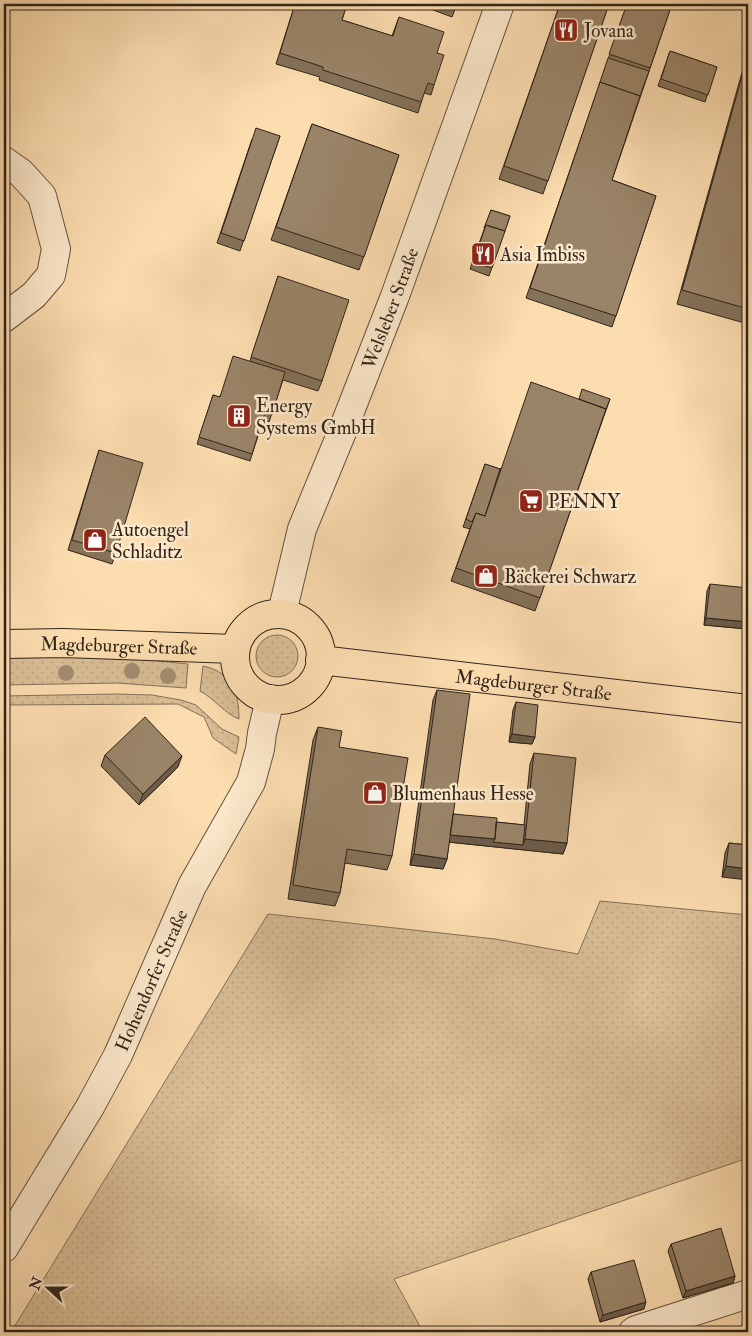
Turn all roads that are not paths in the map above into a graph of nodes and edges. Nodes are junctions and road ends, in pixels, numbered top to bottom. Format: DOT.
graph roads {
  1 [pos="500,4"];
  2 [pos="4,161"];
  3 [pos="4,318"];
  4 [pos="282,613"];
  5 [pos="4,644"];
  6 [pos="235,649"];
  7 [pos="320,660"];
  8 [pos="270,699"];
  9 [pos="748,709"];
  10 [pos="4,1248"];
  11 [pos="748,1294"];
  12 [pos="633,1332"];
  1 -- 4 [label="street, Welsleber Straße"];
  2 -- 3 [label="street"];
  4 -- 6 [label="main road"];
  4 -- 7 [label="main road"];
  5 -- 6 [label="main road, Magdeburger Straße"];
  6 -- 8 [label="main road"];
  7 -- 8 [label="main road"];
  7 -- 9 [label="main road, Magdeburger Straße"];
  8 -- 10 [label="street, Hohendorfer Straße"];
  11 -- 12 [label="street"];
}
